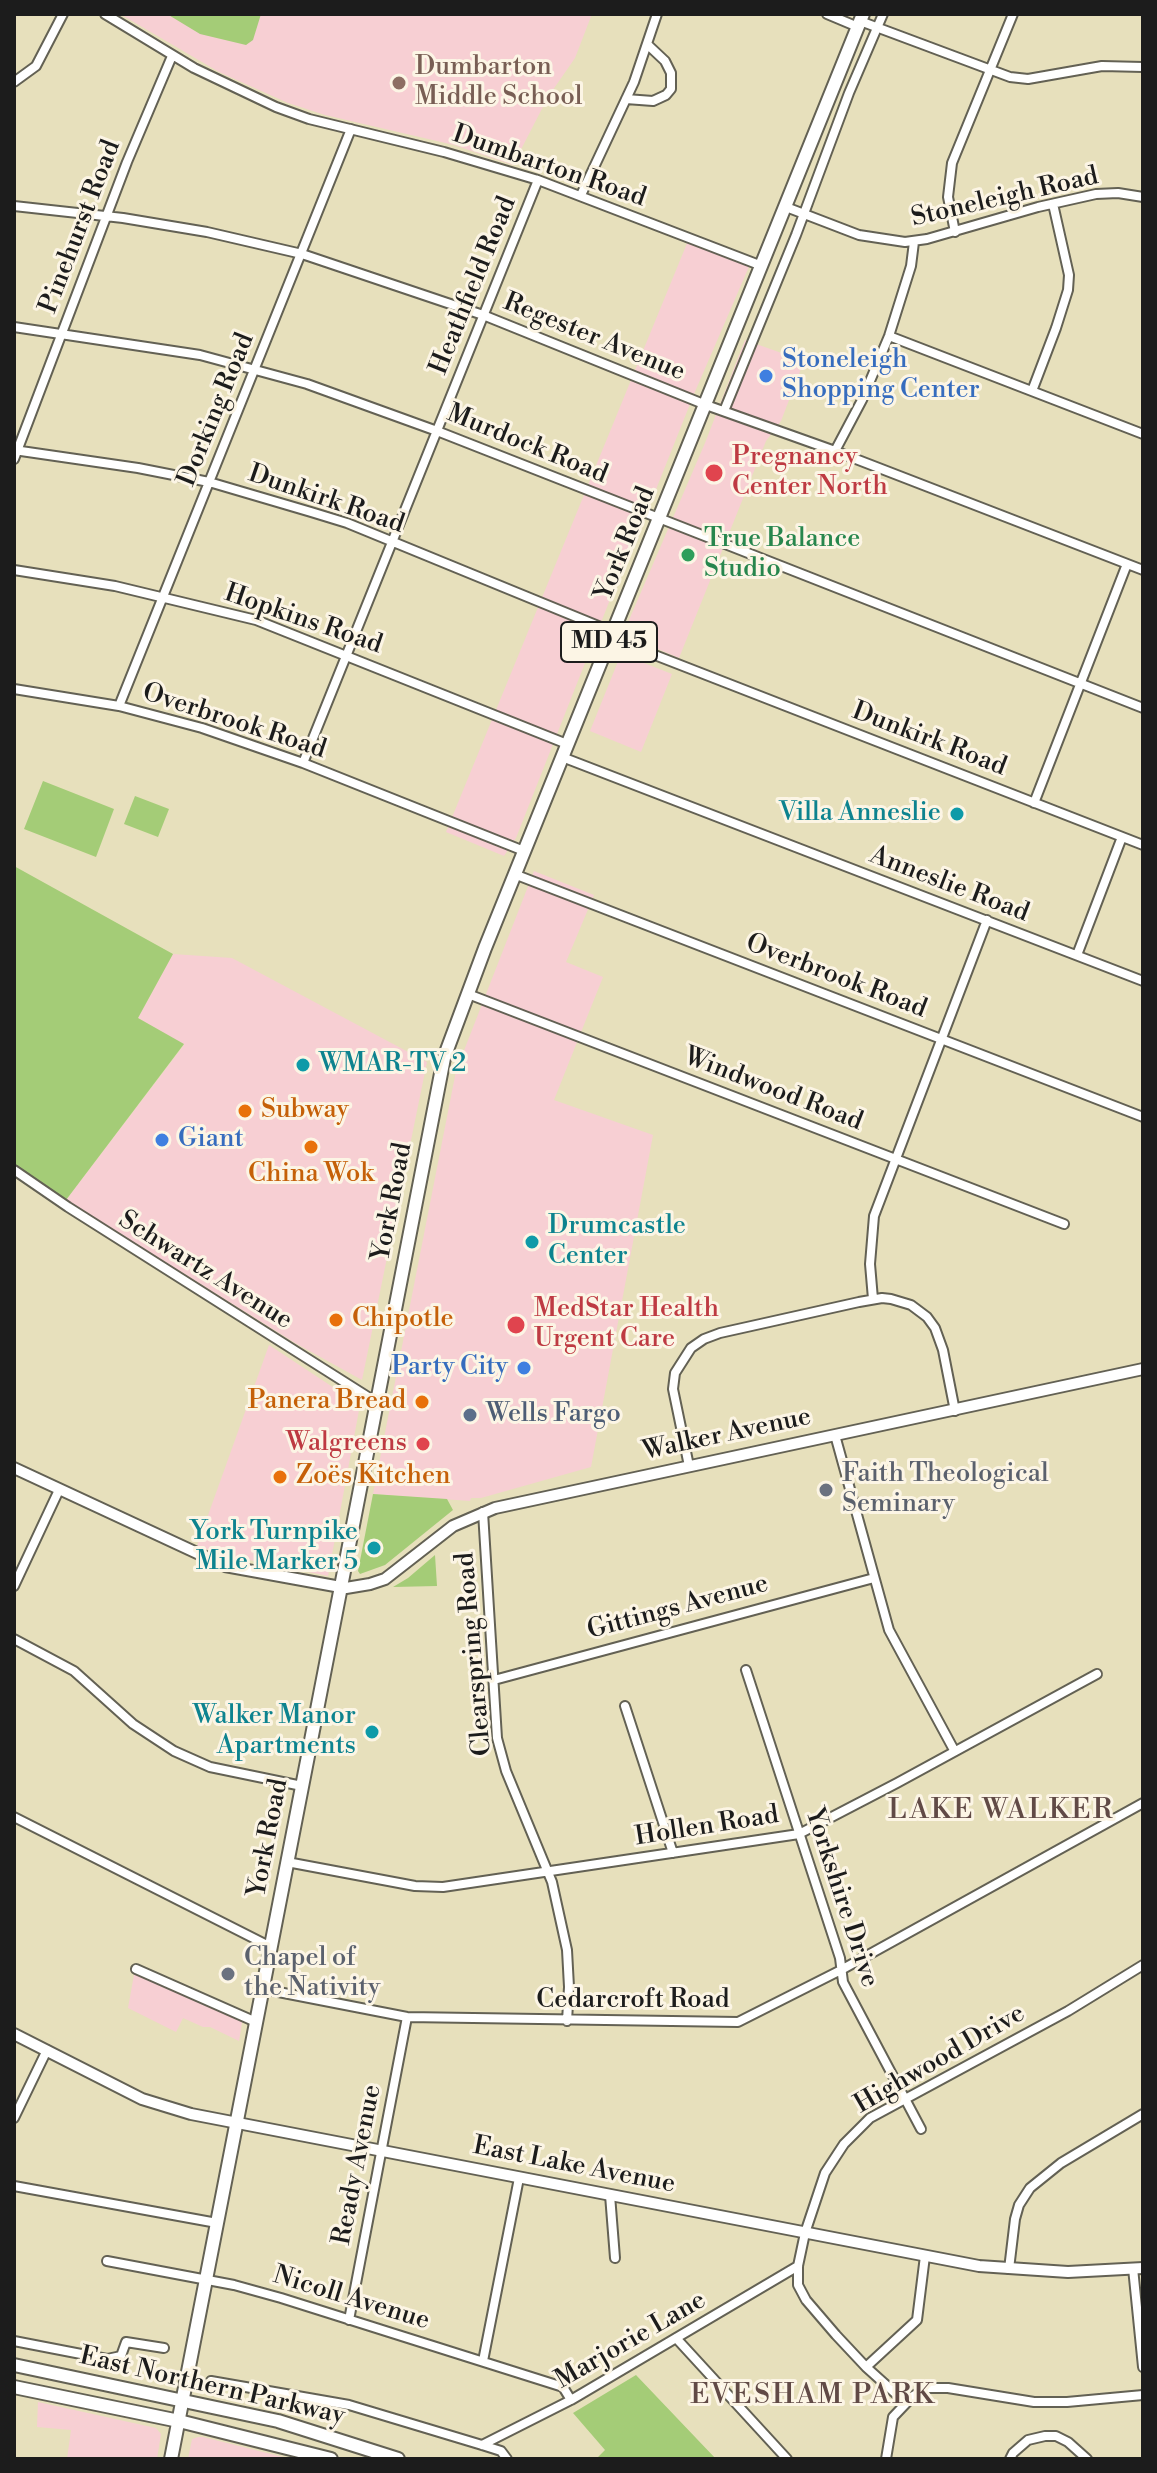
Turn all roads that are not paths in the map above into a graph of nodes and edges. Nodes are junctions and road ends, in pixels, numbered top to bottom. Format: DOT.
graph roads {
  1 [pos="63,14"];
  2 [pos="105,14"];
  3 [pos="657,14"];
  4 [pos="827,14"];
  5 [pos="883,14"];
  6 [pos="1013,14"];
  7 [pos="860,21"];
  8 [pos="877,27"];
  9 [pos="648,45"];
  10 [pos="172,56"];
  11 [pos="1142,64"];
  12 [pos="989,71"];
  13 [pos="14,82"];
  14 [pos="626,99"];
  15 [pos="351,129"];
  16 [pos="538,180"];
  17 [pos="581,195"];
  18 [pos="1143,197"];
  19 [pos="1053,204"];
  20 [pos="14,206"];
  21 [pos="786,207"];
  22 [pos="802,213"];
  23 [pos="106,218"];
  24 [pos="955,232"];
  25 [pos="914,242"];
  26 [pos="302,254"];
  27 [pos="762,266"];
  28 [pos="483,315"];
  29 [pos="14,327"];
  30 [pos="61,333"];
  31 [pos="889,336"];
  32 [pos="255,369"];
  33 [pos="1032,391"];
  34 [pos="706,405"];
  35 [pos="724,411"];
  36 [pos="437,431"];
  37 [pos="1143,434"];
  38 [pos="835,451"];
  39 [pos="15,453"];
  40 [pos="209,482"];
  41 [pos="659,520"];
  42 [pos="392,542"];
  43 [pos="1127,564"];
  44 [pos="14,570"];
  45 [pos="1143,570"];
  46 [pos="162,596"];
  47 [pos="612,635"];
  48 [pos="346,654"];
  49 [pos="1080,684"];
  50 [pos="14,689"];
  51 [pos="119,706"];
  52 [pos="1143,708"];
  53 [pos="567,744"];
  54 [pos="562,757"];
  55 [pos="303,763"];
  56 [pos="1034,803"];
  57 [pos="1122,837"];
  58 [pos="1143,845"];
  59 [pos="524,851"];
  60 [pos="514,874"];
  61 [pos="987,920"];
  62 [pos="1077,955"];
  63 [pos="1143,981"];
  64 [pos="468,994"];
  65 [pos="941,1040"];
  66 [pos="1143,1117"];
  67 [pos="896,1158"];
  68 [pos="14,1170"];
  69 [pos="1064,1224"];
  70 [pos="873,1299"];
  71 [pos="1143,1369"];
  72 [pos="376,1402"];
  73 [pos="955,1411"];
  74 [pos="835,1435"];
  75 [pos="689,1466"];
  76 [pos="14,1468"];
  77 [pos="59,1490"];
  78 [pos="483,1512"];
  79 [pos="874,1578"];
  80 [pos="14,1586"];
  81 [pos="340,1588"];
  82 [pos="14,1639"];
  83 [pos="746,1670"];
  84 [pos="1097,1674"];
  85 [pos="494,1680"];
  86 [pos="625,1706"];
  87 [pos="954,1750"];
  88 [pos="302,1786"];
  89 [pos="1143,1803"];
  90 [pos="14,1817"];
  91 [pos="799,1834"];
  92 [pos="673,1853"];
  93 [pos="287,1862"];
  94 [pos="548,1872"];
  95 [pos="271,1947"];
  96 [pos="1143,1965"];
  97 [pos="136,1969"];
  98 [pos="841,1970"];
  99 [pos="263,1989"];
  100 [pos="407,2017"];
  101 [pos="567,2021"];
  102 [pos="256,2022"];
  103 [pos="14,2034"];
  104 [pos="47,2050"];
  105 [pos="906,2097"];
  106 [pos="1143,2114"];
  107 [pos="14,2118"];
  108 [pos="237,2123"];
  109 [pos="921,2129"];
  110 [pos="381,2151"];
  111 [pos="519,2178"];
  112 [pos="14,2186"];
  113 [pos="610,2195"];
  114 [pos="217,2223"];
  115 [pos="805,2233"];
  116 [pos="925,2256"];
  117 [pos="615,2258"];
  118 [pos="107,2261"];
  119 [pos="798,2266"];
  120 [pos="1138,2268"];
  121 [pos="1009,2269"];
  122 [pos="206,2280"];
  123 [pos="349,2320"];
  124 [pos="676,2338"];
  125 [pos="14,2341"];
  126 [pos="164,2348"];
  127 [pos="483,2361"];
  128 [pos="14,2365"];
  129 [pos="866,2367"];
  130 [pos="1143,2367"];
  131 [pos="211,2381"];
  132 [pos="14,2387"];
  133 [pos="1143,2395"];
  134 [pos="571,2400"];
  135 [pos="183,2401"];
  136 [pos="905,2402"];
  137 [pos="179,2421"];
  138 [pos="482,2445"];
  139 [pos="171,2459"];
  140 [pos="331,2459"];
  141 [pos="398,2459"];
  142 [pos="507,2459"];
  143 [pos="787,2459"];
  144 [pos="886,2459"];
  145 [pos="1010,2459"];
  146 [pos="1087,2459"];
  1 -- 13 [label="street"];
  2 -- 10 [label="street, Dumbarton Road"];
  3 -- 9 [label="street"];
  4 -- 7 [label="street"];
  5 -- 8 [label="street"];
  6 -- 12 [label="street"];
  7 -- 8 [label="street"];
  7 -- 21 [label="main road, York Road / MD 45"];
  8 -- 12 [label="street"];
  8 -- 22 [label="street"];
  9 -- 14 [label="street"];
  9 -- 14 [label="street"];
  10 -- 15 [label="street, Dumbarton Road"];
  10 -- 23 [label="street, Pinehurst Road"];
  11 -- 12 [label="street"];
  12 -- 24 [label="street"];
  14 -- 17 [label="street"];
  15 -- 16 [label="street, Dumbarton Road"];
  15 -- 26 [label="street, Dorking Road"];
  16 -- 17 [label="street, Dumbarton Road"];
  16 -- 28 [label="street, Heathfield Road"];
  17 -- 27 [label="street, Dumbarton Road"];
  18 -- 19 [label="street, Stoneleigh Road"];
  19 -- 24 [label="street, Stoneleigh Road"];
  19 -- 33 [label="street"];
  20 -- 23 [label="street, Regester Avenue"];
  21 -- 22 [label="street, Stoneleigh Road"];
  21 -- 27 [label="main road, York Road / MD 45"];
  22 -- 25 [label="street, Stoneleigh Road"];
  22 -- 35 [label="street"];
  23 -- 26 [label="street, Regester Avenue"];
  23 -- 30 [label="street, Pinehurst Road"];
  24 -- 25 [label="street, Stoneleigh Road"];
  25 -- 31 [label="street"];
  26 -- 28 [label="street, Regester Avenue"];
  26 -- 32 [label="street, Dorking Road"];
  27 -- 34 [label="main road, York Road / MD 45"];
  28 -- 34 [label="street, Regester Avenue"];
  28 -- 36 [label="street, Heathfield Road"];
  29 -- 30 [label="street, Murdock Road"];
  30 -- 32 [label="street, Murdock Road"];
  30 -- 39 [label="street, Pinehurst Road"];
  31 -- 33 [label="street"];
  31 -- 38 [label="street"];
  32 -- 36 [label="street, Murdock Road"];
  32 -- 40 [label="street, Dorking Road"];
  33 -- 37 [label="street"];
  34 -- 35 [label="street, Regester Avenue"];
  34 -- 41 [label="main road, York Road / MD 45"];
  35 -- 38 [label="street, Regester Avenue"];
  36 -- 41 [label="street, Murdock Road"];
  36 -- 42 [label="street, Heathfield Road"];
  38 -- 43 [label="street, Regester Avenue"];
  39 -- 40 [label="street, Dunkirk Road"];
  40 -- 42 [label="street, Dunkirk Road"];
  40 -- 46 [label="street, Dorking Road"];
  41 -- 47 [label="main road, York Road / MD 45"];
  41 -- 49 [label="street, Murdock Road"];
  42 -- 47 [label="street, Dunkirk Road"];
  42 -- 48 [label="street, Heathfield Road"];
  43 -- 45 [label="street, Regester Avenue"];
  43 -- 49 [label="street"];
  44 -- 46 [label="street, Hopkins Road"];
  46 -- 48 [label="street, Hopkins Road"];
  46 -- 51 [label="street, Dorking Road"];
  47 -- 53 [label="main road, York Road / MD 45"];
  47 -- 56 [label="street, Dunkirk Road"];
  48 -- 53 [label="street, Hopkins Road"];
  48 -- 55 [label="street, Heathfield Road"];
  49 -- 52 [label="street, Murdock Road"];
  49 -- 56 [label="street"];
  50 -- 51 [label="street, Overbrook Road"];
  51 -- 55 [label="street, Overbrook Road"];
  53 -- 54 [label="main road, York Road / MD 45"];
  54 -- 59 [label="main road, York Road / MD 45"];
  54 -- 61 [label="street, Anneslie Road"];
  55 -- 59 [label="street, Overbrook Road"];
  56 -- 57 [label="street, Dunkirk Road"];
  57 -- 58 [label="street, Dunkirk Road"];
  57 -- 62 [label="street"];
  59 -- 60 [label="main road, York Road / MD 45"];
  60 -- 64 [label="main road, York Road / MD 45"];
  60 -- 65 [label="street, Overbrook Road"];
  61 -- 62 [label="street, Anneslie Road"];
  61 -- 65 [label="street"];
  62 -- 63 [label="street, Anneslie Road"];
  64 -- 67 [label="street, Windwood Road"];
  64 -- 72 [label="main road, York Road / MD 45"];
  65 -- 66 [label="street, Overbrook Road"];
  65 -- 67 [label="street"];
  67 -- 69 [label="street, Windwood Road"];
  67 -- 70 [label="street"];
  68 -- 72 [label="street, Schwartz Avenue"];
  70 -- 73 [label="street"];
  70 -- 75 [label="street"];
  71 -- 73 [label="street, Walker Avenue"];
  72 -- 81 [label="main road, York Road"];
  73 -- 74 [label="street, Walker Avenue"];
  74 -- 75 [label="street, Walker Avenue"];
  74 -- 79 [label="street"];
  75 -- 78 [label="street, Walker Avenue"];
  76 -- 77 [label="street"];
  77 -- 80 [label="street"];
  77 -- 81 [label="street"];
  78 -- 81 [label="street, Walker Avenue"];
  78 -- 85 [label="street, Clearspring Road"];
  79 -- 85 [label="street, Gittings Avenue"];
  79 -- 87 [label="street"];
  81 -- 88 [label="main road, York Road"];
  82 -- 88 [label="street"];
  83 -- 91 [label="street, Yorkshire Drive"];
  84 -- 87 [label="street, Hollen Road"];
  85 -- 94 [label="street, Clearspring Road"];
  86 -- 92 [label="street"];
  87 -- 91 [label="street, Hollen Road"];
  88 -- 93 [label="main road, York Road"];
  89 -- 98 [label="street, Cedarcroft Road"];
  90 -- 95 [label="street"];
  91 -- 92 [label="street, Hollen Road"];
  91 -- 98 [label="street, Yorkshire Drive"];
  92 -- 94 [label="street, Hollen Road"];
  93 -- 94 [label="street, Hollen Road"];
  93 -- 95 [label="main road, York Road"];
  94 -- 101 [label="street, Clearspring Road"];
  95 -- 99 [label="main road, York Road"];
  96 -- 105 [label="street, Highwood Drive"];
  97 -- 102 [label="street"];
  98 -- 101 [label="street, Cedarcroft Road"];
  98 -- 105 [label="street, Yorkshire Drive"];
  99 -- 100 [label="street, Cedarcroft Road"];
  99 -- 102 [label="main road, York Road"];
  100 -- 101 [label="street, Cedarcroft Road"];
  100 -- 110 [label="street, Ready Avenue"];
  102 -- 108 [label="main road, York Road"];
  103 -- 104 [label="street, East Lake Avenue"];
  104 -- 107 [label="street"];
  104 -- 108 [label="street, East Lake Avenue"];
  105 -- 109 [label="street, Yorkshire Drive"];
  105 -- 115 [label="street, Highwood Drive"];
  106 -- 121 [label="street"];
  108 -- 110 [label="street, East Lake Avenue"];
  108 -- 114 [label="main road, York Road"];
  110 -- 111 [label="street, East Lake Avenue"];
  110 -- 123 [label="street, Ready Avenue"];
  111 -- 113 [label="street, East Lake Avenue"];
  111 -- 127 [label="street"];
  112 -- 114 [label="street"];
  113 -- 115 [label="street, East Lake Avenue"];
  113 -- 117 [label="street"];
  114 -- 122 [label="main road, York Road"];
  115 -- 116 [label="street, East Lake Avenue"];
  115 -- 119 [label="street, Highwood Drive"];
  116 -- 121 [label="street, East Lake Avenue"];
  116 -- 129 [label="street"];
  118 -- 122 [label="street, Nicoll Avenue"];
  119 -- 124 [label="street, Marjorie Lane"];
  119 -- 129 [label="street"];
  120 -- 121 [label="street, East Lake Avenue"];
  120 -- 130 [label="street"];
  122 -- 123 [label="street, Nicoll Avenue"];
  122 -- 135 [label="main road, York Road"];
  123 -- 127 [label="street, Nicoll Avenue"];
  124 -- 134 [label="street, Marjorie Lane"];
  124 -- 143 [label="street"];
  125 -- 126 [label="street"];
  127 -- 134 [label="street, Nicoll Avenue"];
  128 -- 135 [label="main road, East Northern Parkway"];
  129 -- 136 [label="street"];
  131 -- 138 [label="street"];
  132 -- 137 [label="main road, East Northern Parkway"];
  133 -- 136 [label="street"];
  134 -- 138 [label="street, Marjorie Lane"];
  135 -- 137 [label="main road, York Road"];
  135 -- 141 [label="main road, East Northern Parkway"];
  136 -- 144 [label="street"];
  137 -- 139 [label="main road, York Road"];
  137 -- 140 [label="main road, East Northern Parkway"];
  138 -- 142 [label="street"];
  145 -- 146 [label="street"];
}
